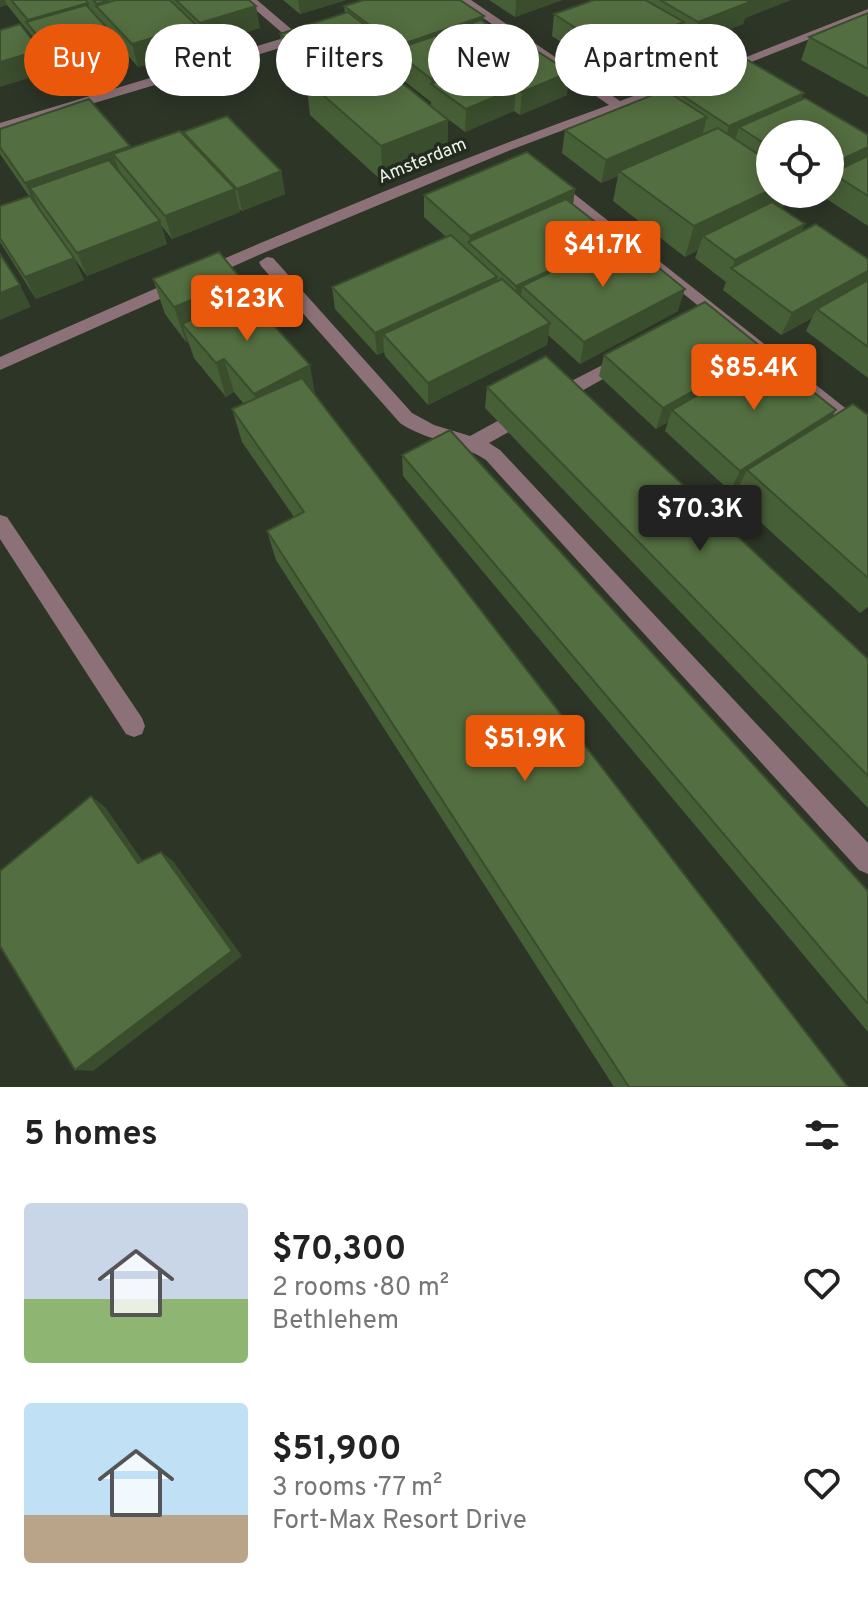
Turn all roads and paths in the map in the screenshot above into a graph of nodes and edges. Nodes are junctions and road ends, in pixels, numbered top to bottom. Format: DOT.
graph roads {
  1 [pos="250,0"];
  2 [pos="463,0"];
  3 [pos="868,12"];
  4 [pos="278,24"];
  5 [pos="276,45"];
  6 [pos="747,59"];
  7 [pos="644,96"];
  8 [pos="617,105"];
  9 [pos="0,127"];
  10 [pos="508,146"];
  11 [pos="267,262"];
  12 [pos="633,355"];
  13 [pos="0,364"];
  14 [pos="868,436"];
  15 [pos="473,443"];
  16 [pos="0,523"];
  17 [pos="134,726"];
  18 [pos="868,861"];
  1 -- 4 [label="street"];
  2 -- 8 [label="street"];
  3 -- 6 [label="street"];
  5 -- 9 [label="street"];
  7 -- 8 [label="street, Amsterdam"];
  8 -- 10 [label="street, Amsterdam"];
  10 -- 13 [label="street, Amsterdam"];
  10 -- 14 [label="street"];
  11 -- 15 [label="street"];
  12 -- 15 [label="street"];
  15 -- 18 [label="street"];
  16 -- 17 [label="street"];
}
